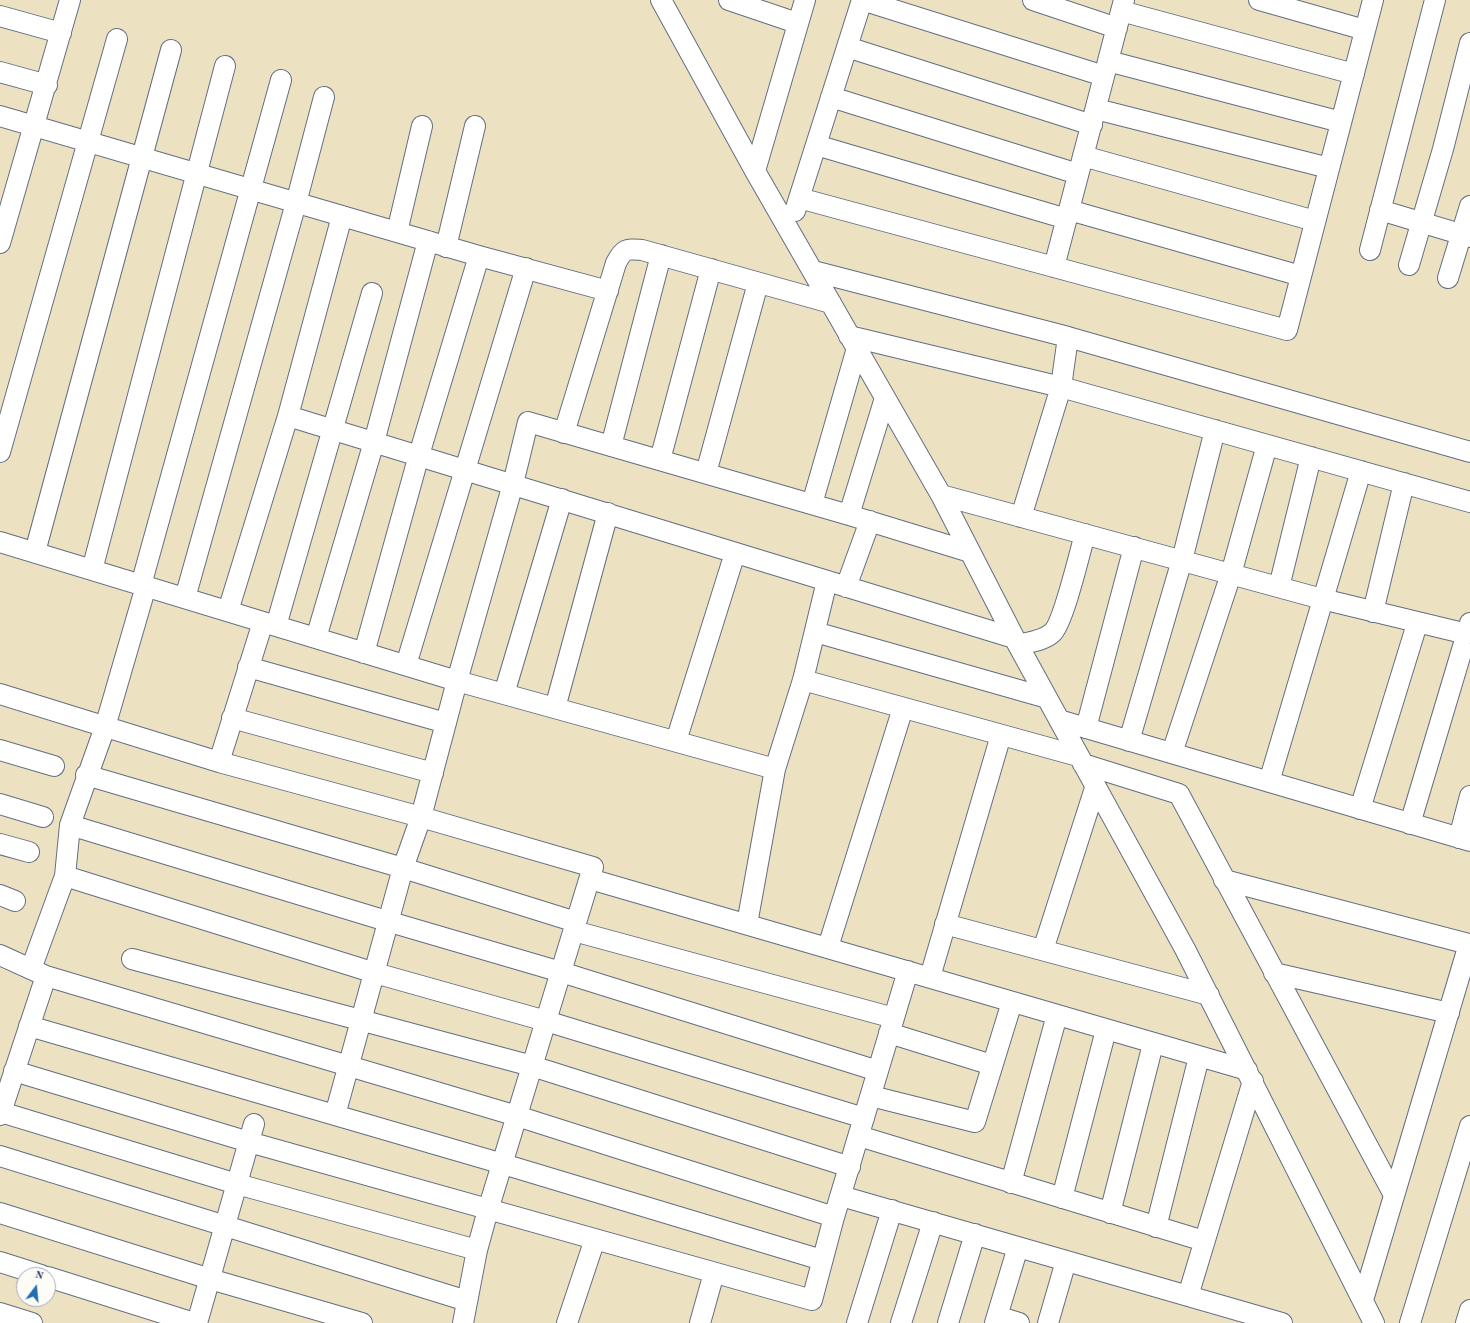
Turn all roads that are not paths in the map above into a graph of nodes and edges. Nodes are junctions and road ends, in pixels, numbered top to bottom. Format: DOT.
graph roads {
  1 [pos="70,0"];
  2 [pos="661,0"];
  3 [pos="729,0"];
  4 [pos="805,0"];
  5 [pos="1033,0"];
  6 [pos="1260,0"];
  7 [pos="1373,0"];
  8 [pos="1435,0"];
  9 [pos="1121,13"];
  10 [pos="0,16"];
  11 [pos="797,23"];
  12 [pos="1365,30"];
  13 [pos="61,33"];
  14 [pos="117,39"];
  15 [pos="1470,43"];
  16 [pos="847,47"];
  17 [pos="171,50"];
  18 [pos="225,66"];
  19 [pos="1106,69"];
  20 [pos="0,72"];
  21 [pos="1354,74"];
  22 [pos="281,80"];
  23 [pos="47,85"];
  24 [pos="324,97"];
  25 [pos="831,98"];
  26 [pos="0,116"];
  27 [pos="1094,117"];
  28 [pos="1341,122"];
  29 [pos="34,126"];
  30 [pos="422,126"];
  31 [pos="475,126"];
  32 [pos="88,142"];
  33 [pos="816,145"];
  34 [pos="142,158"];
  35 [pos="1081,165"];
  36 [pos="1329,168"];
  37 [pos="755,171"];
  38 [pos="197,174"];
  39 [pos="250,189"];
  40 [pos="799,198"];
  41 [pos="296,203"];
  42 [pos="1470,206"];
  43 [pos="1380,210"];
  44 [pos="1068,215"];
  45 [pos="342,216"];
  46 [pos="1315,221"];
  47 [pos="1422,223"];
  48 [pos="789,230"];
  49 [pos="397,232"];
  50 [pos="1466,236"];
  51 [pos="0,243"];
  52 [pos="437,244"];
  53 [pos="1370,250"];
  54 [pos="479,256"];
  55 [pos="661,256"];
  56 [pos="1409,265"];
  57 [pos="1054,267"];
  58 [pos="526,268"];
  59 [pos="711,269"];
  60 [pos="812,271"];
  61 [pos="1301,276"];
  62 [pos="1448,278"];
  63 [pos="758,283"];
  64 [pos="608,291"];
  65 [pos="372,293"];
  66 [pos="831,303"];
  67 [pos="1068,337"];
  68 [pos="853,342"];
  69 [pos="1061,387"];
  70 [pos="885,398"];
  71 [pos="288,416"];
  72 [pos="331,429"];
  73 [pos="1215,430"];
  74 [pos="564,433"];
  75 [pos="374,442"];
  76 [pos="1267,445"];
  77 [pos="611,446"];
  78 [pos="0,452"];
  79 [pos="1470,452"];
  80 [pos="419,455"];
  81 [pos="1311,457"];
  82 [pos="660,460"];
  83 [pos="464,469"];
  84 [pos="1361,471"];
  85 [pos="706,473"];
  86 [pos="1404,483"];
  87 [pos="513,484"];
  88 [pos="941,495"];
  89 [pos="562,499"];
  90 [pos="1470,502"];
  91 [pos="812,504"];
  92 [pos="608,513"];
  93 [pos="849,515"];
  94 [pos="1021,517"];
  95 [pos="870,521"];
  96 [pos="1085,534"];
  97 [pos="0,542"];
  98 [pos="1134,547"];
  99 [pos="35,552"];
  100 [pos="735,552"];
  101 [pos="970,552"];
  102 [pos="1182,560"];
  103 [pos="92,570"];
  104 [pos="1231,574"];
  105 [pos="837,584"];
  106 [pos="144,586"];
  107 [pos="1280,587"];
  108 [pos="185,598"];
  109 [pos="1322,599"];
  110 [pos="228,611"];
  111 [pos="1373,612"];
  112 [pos="269,624"];
  113 [pos="1417,624"];
  114 [pos="1468,629"];
  115 [pos="815,632"];
  116 [pos="316,638"];
  117 [pos="1016,642"];
  118 [pos="364,652"];
  119 [pos="406,665"];
  120 [pos="248,667"];
  121 [pos="803,680"];
  122 [pos="457,681"];
  123 [pos="0,694"];
  124 [pos="504,694"];
  125 [pos="1047,698"];
  126 [pos="555,708"];
  127 [pos="903,708"];
  128 [pos="232,718"];
  129 [pos="1059,720"];
  130 [pos="446,723"];
  131 [pos="105,727"];
  132 [pos="1086,728"];
  133 [pos="1001,735"];
  134 [pos="676,741"];
  135 [pos="1130,741"];
  136 [pos="0,750"];
  137 [pos="1172,753"];
  138 [pos="1080,760"];
  139 [pos="218,762"];
  140 [pos="54,766"];
  141 [pos="775,769"];
  142 [pos="432,773"];
  143 [pos="86,775"];
  144 [pos="1269,782"];
  145 [pos="1095,788"];
  146 [pos="1470,796"];
  147 [pos="0,804"];
  148 [pos="1360,808"];
  149 [pos="43,817"];
  150 [pos="421,817"];
  151 [pos="1410,824"];
  152 [pos="70,825"];
  153 [pos="1464,839"];
  154 [pos="0,844"];
  155 [pos="29,852"];
  156 [pos="403,868"];
  157 [pos="65,876"];
  158 [pos="590,879"];
  159 [pos="1224,880"];
  160 [pos="390,922"];
  161 [pos="746,924"];
  162 [pos="945,924"];
  163 [pos="575,926"];
  164 [pos="1470,942"];
  165 [pos="828,947"];
  166 [pos="1043,950"];
  167 [pos="0,954"];
  168 [pos="132,959"];
  169 [pos="908,971"];
  170 [pos="561,972"];
  171 [pos="38,973"];
  172 [pos="375,973"];
  173 [pos="1274,973"];
  174 [pos="930,977"];
  175 [pos="1209,995"];
  176 [pos="1012,1002"];
  177 [pos="1449,1013"];
  178 [pos="1057,1015"];
  179 [pos="362,1019"];
  180 [pos="546,1021"];
  181 [pos="29,1026"];
  182 [pos="892,1026"];
  183 [pos="1106,1030"];
  184 [pos="1153,1044"];
  185 [pos="1199,1057"];
  186 [pos="532,1066"];
  187 [pos="992,1066"];
  188 [pos="350,1067"];
  189 [pos="14,1071"];
  190 [pos="878,1071"];
  191 [pos="1250,1076"];
  192 [pos="871,1096"];
  193 [pos="0,1113"];
  194 [pos="335,1115"];
  195 [pos="517,1116"];
  196 [pos="1470,1126"];
  197 [pos="862,1127"];
  198 [pos="252,1133"];
  199 [pos="0,1156"];
  200 [pos="503,1164"];
  201 [pos="850,1167"];
  202 [pos="1011,1183"];
  203 [pos="237,1184"];
  204 [pos="1394,1195"];
  205 [pos="841,1196"];
  206 [pos="1062,1198"];
  207 [pos="488,1210"];
  208 [pos="892,1210"];
  209 [pos="0,1213"];
  210 [pos="1110,1213"];
  211 [pos="834,1217"];
  212 [pos="933,1222"];
  213 [pos="225,1225"];
  214 [pos="1156,1227"];
  215 [pos="975,1234"];
  216 [pos="594,1240"];
  217 [pos="1204,1241"];
  218 [pos="1018,1247"];
  219 [pos="477,1250"];
  220 [pos="822,1260"];
  221 [pos="1066,1261"];
  222 [pos="0,1262"];
  223 [pos="16,1267"];
  224 [pos="714,1273"];
  225 [pos="210,1278"];
  226 [pos="56,1280"];
  227 [pos="1188,1296"];
  228 [pos="1363,1300"];
  229 [pos="467,1301"];
  230 [pos="1470,1310"];
  231 [pos="0,1313"];
  232 [pos="996,1320"];
  233 [pos="32,1323"];
  234 [pos="194,1323"];
  235 [pos="197,1323"];
  236 [pos="362,1323"];
  237 [pos="462,1323"];
  238 [pos="567,1323"];
  239 [pos="700,1323"];
  240 [pos="857,1323"];
  241 [pos="901,1323"];
  242 [pos="948,1323"];
  243 [pos="1019,1323"];
  244 [pos="1048,1323"];
  245 [pos="1282,1323"];
  246 [pos="1374,1323"];
  247 [pos="1410,1323"];
  248 [pos="1466,1323"];
  1 -- 13 [label="street"];
  2 -- 37 [label="street"];
  3 -- 11 [label="street"];
  4 -- 11 [label="street"];
  5 -- 9 [label="street"];
  6 -- 12 [label="street"];
  7 -- 12 [label="street"];
  8 -- 43 [label="street"];
  9 -- 19 [label="street"];
  9 -- 21 [label="street"];
  10 -- 13 [label="street"];
  11 -- 37 [label="street"];
  12 -- 21 [label="street"];
  13 -- 23 [label="street"];
  14 -- 32 [label="street"];
  15 -- 47 [label="street"];
  16 -- 19 [label="street"];
  16 -- 25 [label="street"];
  16 -- 27 [label="street"];
  17 -- 34 [label="street"];
  18 -- 38 [label="street"];
  19 -- 27 [label="street"];
  19 -- 28 [label="street"];
  20 -- 23 [label="street"];
  21 -- 28 [label="street"];
  22 -- 39 [label="street"];
  23 -- 29 [label="street"];
  24 -- 41 [label="street"];
  25 -- 33 [label="street"];
  25 -- 35 [label="street"];
  26 -- 29 [label="street"];
  27 -- 35 [label="street"];
  27 -- 36 [label="street"];
  28 -- 36 [label="street"];
  29 -- 32 [label="street"];
  29 -- 51 [label="street"];
  30 -- 49 [label="street"];
  31 -- 52 [label="street"];
  32 -- 34 [label="street"];
  32 -- 78 [label="street"];
  33 -- 40 [label="street"];
  33 -- 44 [label="street"];
  34 -- 38 [label="street"];
  34 -- 99 [label="street"];
  35 -- 44 [label="street"];
  35 -- 46 [label="street"];
  36 -- 46 [label="street"];
  37 -- 48 [label="street"];
  38 -- 39 [label="street"];
  38 -- 103 [label="street"];
  39 -- 41 [label="street"];
  39 -- 106 [label="street"];
  40 -- 48 [label="street"];
  40 -- 57 [label="street"];
  41 -- 45 [label="street"];
  41 -- 108 [label="street"];
  42 -- 50 [label="street"];
  43 -- 47 [label="street"];
  43 -- 53 [label="street"];
  44 -- 57 [label="street"];
  44 -- 61 [label="street"];
  45 -- 49 [label="street"];
  45 -- 71 [label="street"];
  46 -- 61 [label="street"];
  47 -- 50 [label="street"];
  47 -- 56 [label="street"];
  48 -- 60 [label="street"];
  49 -- 52 [label="street"];
  50 -- 62 [label="street"];
  52 -- 54 [label="street"];
  52 -- 75 [label="street"];
  54 -- 58 [label="street"];
  54 -- 80 [label="street"];
  55 -- 59 [label="street"];
  55 -- 64 [label="street"];
  55 -- 77 [label="street"];
  57 -- 61 [label="street"];
  58 -- 64 [label="street"];
  58 -- 83 [label="street"];
  59 -- 63 [label="street"];
  59 -- 82 [label="street"];
  60 -- 66 [label="street"];
  60 -- 67 [label="street"];
  63 -- 66 [label="street"];
  63 -- 85 [label="street"];
  64 -- 74 [label="street"];
  65 -- 72 [label="street"];
  66 -- 68 [label="street"];
  67 -- 69 [label="street"];
  67 -- 79 [label="street"];
  68 -- 69 [label="street"];
  68 -- 70 [label="street"];
  68 -- 91 [label="street"];
  69 -- 73 [label="street"];
  69 -- 94 [label="street"];
  70 -- 88 [label="street"];
  70 -- 93 [label="street"];
  71 -- 72 [label="street"];
  71 -- 110 [label="street"];
  72 -- 75 [label="street"];
  72 -- 112 [label="street"];
  73 -- 76 [label="street"];
  73 -- 102 [label="street"];
  74 -- 77 [label="street"];
  74 -- 87 [label="street"];
  75 -- 80 [label="street"];
  75 -- 116 [label="street"];
  76 -- 81 [label="street"];
  76 -- 104 [label="street"];
  77 -- 82 [label="street"];
  80 -- 83 [label="street"];
  80 -- 118 [label="street"];
  81 -- 84 [label="street"];
  81 -- 107 [label="street"];
  82 -- 85 [label="street"];
  83 -- 87 [label="street"];
  83 -- 119 [label="street"];
  84 -- 86 [label="street"];
  84 -- 109 [label="street"];
  85 -- 91 [label="street"];
  86 -- 90 [label="street"];
  86 -- 111 [label="street"];
  87 -- 89 [label="street"];
  87 -- 122 [label="street"];
  88 -- 94 [label="street"];
  88 -- 101 [label="street"];
  89 -- 92 [label="street"];
  89 -- 124 [label="street"];
  91 -- 93 [label="street"];
  92 -- 100 [label="street"];
  92 -- 126 [label="street"];
  93 -- 95 [label="street"];
  94 -- 96 [label="street"];
  95 -- 101 [label="street"];
  95 -- 105 [label="street"];
  96 -- 98 [label="street"];
  96 -- 117 [label="street"];
  97 -- 99 [label="street"];
  98 -- 102 [label="street"];
  98 -- 132 [label="street"];
  99 -- 103 [label="street"];
  100 -- 105 [label="street"];
  100 -- 134 [label="street"];
  101 -- 117 [label="street"];
  102 -- 104 [label="street"];
  102 -- 135 [label="street"];
  103 -- 106 [label="street"];
  104 -- 107 [label="street"];
  104 -- 137 [label="street"];
  105 -- 115 [label="street"];
  105 -- 117 [label="street"];
  106 -- 108 [label="street"];
  106 -- 131 [label="street"];
  107 -- 109 [label="street"];
  108 -- 110 [label="street"];
  109 -- 111 [label="street"];
  109 -- 144 [label="street"];
  110 -- 112 [label="street"];
  111 -- 113 [label="street"];
  112 -- 116 [label="street"];
  112 -- 120 [label="street"];
  113 -- 114 [label="street"];
  113 -- 148 [label="street"];
  114 -- 151 [label="street"];
  115 -- 121 [label="street"];
  115 -- 125 [label="street"];
  116 -- 118 [label="street"];
  117 -- 125 [label="street"];
  118 -- 119 [label="street"];
  119 -- 122 [label="street"];
  120 -- 128 [label="street"];
  120 -- 130 [label="street"];
  121 -- 127 [label="street"];
  121 -- 141 [label="street"];
  122 -- 124 [label="street"];
  122 -- 130 [label="street"];
  123 -- 131 [label="street"];
  124 -- 126 [label="street"];
  125 -- 129 [label="street"];
  126 -- 134 [label="street"];
  127 -- 133 [label="street"];
  127 -- 165 [label="street"];
  128 -- 139 [label="street"];
  128 -- 142 [label="street"];
  129 -- 132 [label="street"];
  129 -- 138 [label="street"];
  130 -- 142 [label="street"];
  131 -- 139 [label="street"];
  131 -- 143 [label="street"];
  132 -- 135 [label="street"];
  133 -- 138 [label="street"];
  133 -- 162 [label="street"];
  134 -- 141 [label="street"];
  135 -- 137 [label="street"];
  136 -- 140 [label="street"];
  137 -- 144 [label="street"];
  138 -- 145 [label="street"];
  138 -- 159 [label="street"];
  139 -- 150 [label="street"];
  141 -- 161 [label="street"];
  142 -- 150 [label="street"];
  143 -- 152 [label="street"];
  143 -- 156 [label="street"];
  144 -- 148 [label="street"];
  145 -- 166 [label="street"];
  145 -- 175 [label="street"];
  146 -- 153 [label="street"];
  147 -- 149 [label="street"];
  148 -- 151 [label="street"];
  150 -- 156 [label="street"];
  150 -- 158 [label="street"];
  151 -- 153 [label="street"];
  152 -- 157 [label="street"];
  152 -- 160 [label="street"];
  154 -- 155 [label="street"];
  156 -- 160 [label="street"];
  156 -- 163 [label="street"];
  157 -- 171 [label="street"];
  157 -- 172 [label="street"];
  158 -- 161 [label="street"];
  158 -- 163 [label="street"];
  159 -- 164 [label="street"];
  159 -- 173 [label="street"];
  160 -- 170 [label="street"];
  160 -- 172 [label="street"];
  161 -- 165 [label="street"];
  162 -- 166 [label="street"];
  162 -- 174 [label="street"];
  163 -- 170 [label="street"];
  163 -- 182 [label="street"];
  164 -- 177 [label="street"];
  165 -- 169 [label="street"];
  166 -- 175 [label="street"];
  167 -- 171 [label="street"];
  168 -- 179 [label="street"];
  169 -- 174 [label="street"];
  169 -- 182 [label="street"];
  170 -- 180 [label="street"];
  170 -- 190 [label="street"];
  171 -- 181 [label="street"];
  171 -- 188 [label="street"];
  172 -- 179 [label="street"];
  172 -- 180 [label="street"];
  173 -- 177 [label="street"];
  173 -- 204 [label="street"];
  174 -- 176 [label="street"];
  175 -- 191 [label="street"];
  176 -- 178 [label="street"];
  176 -- 187 [label="street"];
  177 -- 204 [label="street"];
  178 -- 183 [label="street"];
  178 -- 202 [label="street"];
  179 -- 186 [label="street"];
  179 -- 188 [label="street"];
  180 -- 186 [label="street"];
  180 -- 197 [label="street"];
  181 -- 189 [label="street"];
  181 -- 194 [label="street"];
  182 -- 187 [label="street"];
  182 -- 190 [label="street"];
  183 -- 184 [label="street"];
  183 -- 206 [label="street"];
  184 -- 185 [label="street"];
  184 -- 210 [label="street"];
  185 -- 191 [label="street"];
  185 -- 214 [label="street"];
  186 -- 195 [label="street"];
  186 -- 201 [label="street"];
  187 -- 192 [label="street"];
  188 -- 194 [label="street"];
  188 -- 195 [label="street"];
  189 -- 193 [label="street"];
  189 -- 198 [label="street"];
  190 -- 192 [label="street"];
  191 -- 217 [label="street"];
  191 -- 228 [label="street"];
  192 -- 197 [label="street"];
  193 -- 203 [label="street"];
  194 -- 200 [label="street"];
  195 -- 200 [label="street"];
  195 -- 211 [label="street"];
  196 -- 247 [label="street"];
  197 -- 201 [label="street"];
  197 -- 202 [label="street"];
  198 -- 203 [label="street"];
  198 -- 207 [label="street"];
  199 -- 213 [label="street"];
  200 -- 207 [label="street"];
  200 -- 220 [label="street"];
  201 -- 205 [label="street"];
  202 -- 206 [label="street"];
  203 -- 213 [label="street"];
  203 -- 219 [label="street"];
  204 -- 228 [label="street"];
  205 -- 208 [label="street"];
  205 -- 211 [label="street"];
  206 -- 210 [label="street"];
  207 -- 216 [label="street"];
  207 -- 219 [label="street"];
  208 -- 212 [label="street"];
  208 -- 240 [label="street"];
  209 -- 225 [label="street"];
  210 -- 214 [label="street"];
  211 -- 220 [label="street"];
  212 -- 215 [label="street"];
  212 -- 241 [label="street"];
  213 -- 225 [label="street"];
  213 -- 229 [label="street"];
  214 -- 217 [label="street"];
  215 -- 218 [label="street"];
  215 -- 242 [label="street"];
  216 -- 224 [label="street"];
  216 -- 238 [label="street"];
  217 -- 227 [label="street"];
  218 -- 221 [label="street"];
  218 -- 232 [label="street"];
  219 -- 229 [label="street"];
  220 -- 224 [label="street"];
  221 -- 227 [label="street"];
  221 -- 244 [label="street"];
  222 -- 223 [label="street"];
  224 -- 239 [label="street"];
  225 -- 235 [label="street"];
  225 -- 236 [label="street"];
  226 -- 234 [label="street"];
  227 -- 245 [label="street"];
  228 -- 246 [label="street"];
  229 -- 237 [label="street"];
  230 -- 248 [label="street"];
  231 -- 233 [label="street"];
  232 -- 243 [label="street"];
}
